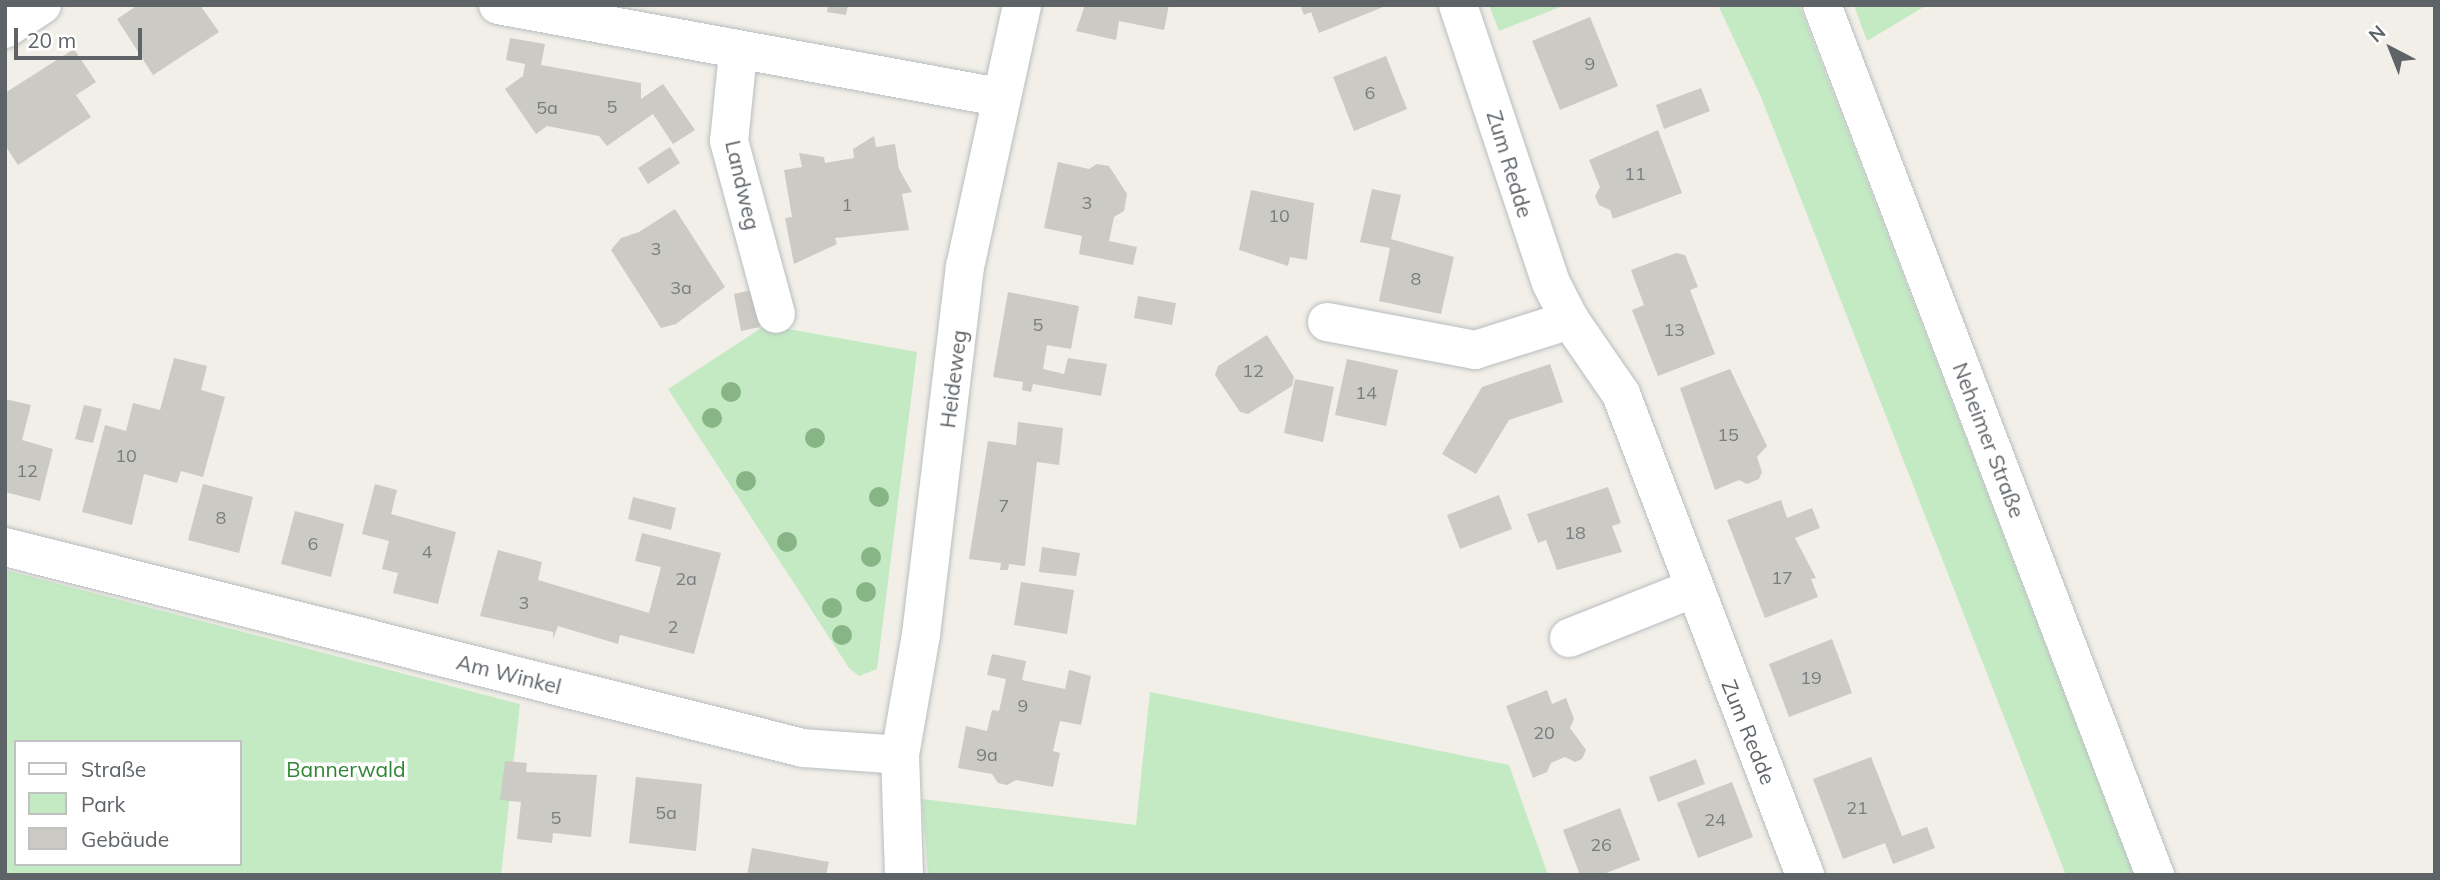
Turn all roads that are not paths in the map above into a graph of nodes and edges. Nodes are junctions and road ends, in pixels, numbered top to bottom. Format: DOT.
graph roads {
  1 [pos="498,5"];
  2 [pos="1022,5"];
  3 [pos="1458,5"];
  4 [pos="1822,5"];
  5 [pos="39,6"];
  6 [pos="5,29"];
  7 [pos="738,53"];
  8 [pos="999,97"];
  9 [pos="776,314"];
  10 [pos="1570,320"];
  11 [pos="1327,322"];
  12 [pos="5,547"];
  13 [pos="1692,589"];
  14 [pos="1569,638"];
  15 [pos="900,755"];
  16 [pos="904,875"];
  17 [pos="1805,875"];
  18 [pos="2155,875"];
  1 -- 7 [label="street"];
  2 -- 8 [label="street, Heideweg"];
  3 -- 10 [label="street, Zum Redde"];
  4 -- 18 [label="street, Neheimer Straße"];
  5 -- 6 [label="street"];
  7 -- 8 [label="street"];
  7 -- 9 [label="street, Landweg"];
  8 -- 15 [label="street, Heideweg"];
  10 -- 11 [label="street"];
  10 -- 13 [label="street, Zum Redde"];
  12 -- 15 [label="street, Am Winkel"];
  13 -- 14 [label="street"];
  13 -- 17 [label="street, Zum Redde"];
  15 -- 16 [label="street"];
}
